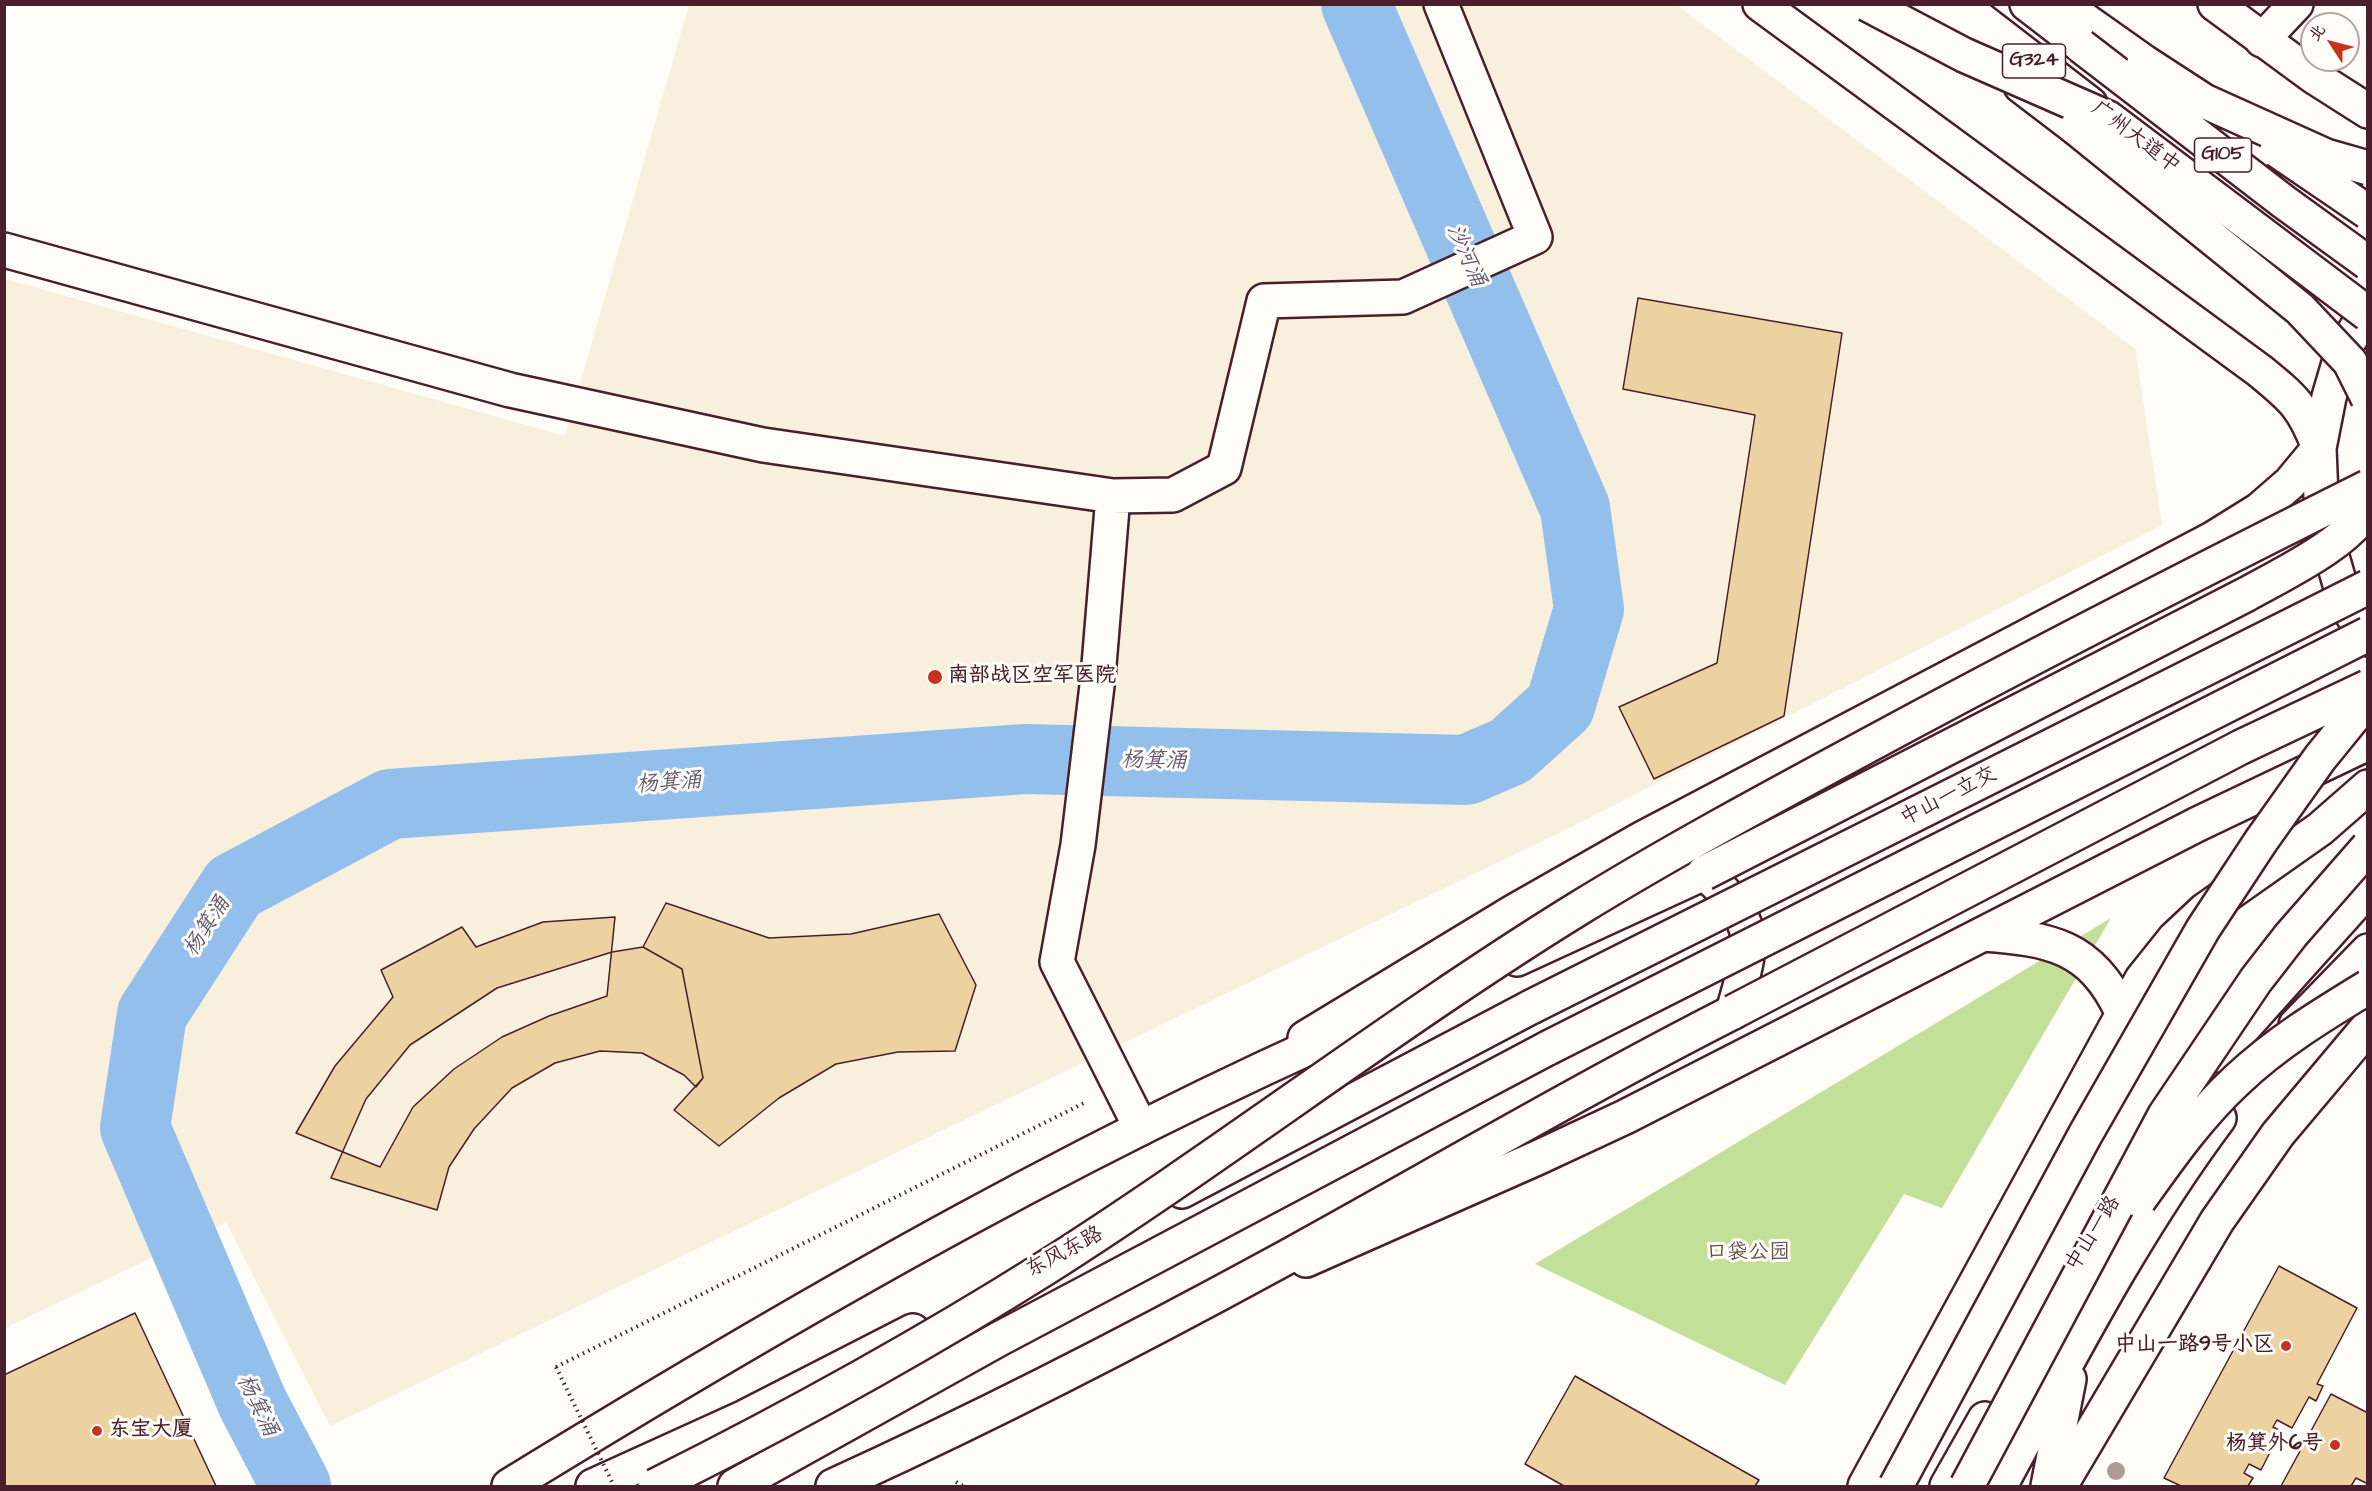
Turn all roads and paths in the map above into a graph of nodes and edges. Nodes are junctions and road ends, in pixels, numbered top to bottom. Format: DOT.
graph roads {
  1 [pos="1441,4"];
  2 [pos="1760,4"];
  3 [pos="1867,4"];
  4 [pos="1915,4"];
  5 [pos="1960,4"];
  6 [pos="2026,4"];
  7 [pos="2043,4"];
  8 [pos="2062,4"];
  9 [pos="2215,4"];
  10 [pos="2296,4"];
  11 [pos="2262,40"];
  12 [pos="2081,46"];
  13 [pos="2205,101"];
  14 [pos="2367,111"];
  15 [pos="2108,118"];
  16 [pos="2367,168"];
  17 [pos="2367,212"];
  18 [pos="4,250"];
  19 [pos="2367,263"];
  20 [pos="2367,308"];
  21 [pos="2367,314"];
  22 [pos="2367,398"];
  23 [pos="2319,448"];
  24 [pos="2367,487"];
  25 [pos="1113,496"];
  26 [pos="2367,505"];
  27 [pos="2367,587"];
  28 [pos="2367,634"];
  29 [pos="2367,639"];
  30 [pos="2367,687"];
  31 [pos="2367,699"];
  32 [pos="2367,743"];
  33 [pos="2367,787"];
  34 [pos="2367,847"];
  35 [pos="1704,873"];
  36 [pos="2367,889"];
  37 [pos="1983,934"];
  38 [pos="2367,951"];
  39 [pos="2367,987"];
  40 [pos="1531,1007"];
  41 [pos="1733,1012"];
  42 [pos="2122,1012"];
  43 [pos="2367,1027"];
  44 [pos="1119,1085"];
  45 [pos="1224,1087"];
  46 [pos="1141,1128"];
  47 [pos="2070,1297"];
  48 [pos="1148,1330"];
  49 [pos="2076,1345"];
  50 [pos="956,1482"];
  51 [pos="509,1486"];
  52 [pos="593,1486"];
  53 [pos="614,1486"];
  54 [pos="655,1486"];
  55 [pos="735,1486"];
  56 [pos="833,1486"];
  57 [pos="963,1486"];
  58 [pos="1865,1486"];
  59 [pos="1896,1486"];
  60 [pos="1947,1486"];
  61 [pos="1967,1486"];
  62 [pos="2000,1486"];
  63 [pos="2048,1486"];
  64 [pos="2060,1486"];
  1 -- 25 [label="main road"];
  2 -- 23 [label="main road"];
  3 -- 15 [label="main road, G105, bridge"];
  4 -- 22 [label="main road, bridge"];
  5 -- 15 [label="main road, 广州大道中 / G324, bridge"];
  6 -- 12 [label="main road, 广州大道中 / G324"];
  7 -- 12 [label="main road, G105"];
  8 -- 13 [label="main road, bridge"];
  9 -- 11 [label="main road"];
  10 -- 11 [label="main road"];
  11 -- 14 [label="main road"];
  12 -- 19 [label="main road, 广州大道中 / G105, bridge"];
  13 -- 16 [label="main road, bridge"];
  13 -- 17 [label="main road, bridge"];
  15 -- 21 [label="main road, 广州大道中 / G105, bridge"];
  18 -- 25 [label="main road"];
  20 -- 23 [label="main road"];
  23 -- 29 [label="main road"];
  23 -- 45 [label="main road"];
  24 -- 54 [label="main road, bridge"];
  25 -- 44 [label="main road"];
  26 -- 35 [label="main road, bridge"];
  27 -- 40 [label="main road, 中山一立交, bridge"];
  28 -- 55 [label="main road, 中山一立交, bridge"];
  30 -- 41 [label="main road, bridge"];
  31 -- 59 [label="main road, bridge"];
  32 -- 37 [label="main road"];
  33 -- 42 [label="main road"];
  34 -- 47 [label="main road, bridge"];
  35 -- 41 [label="main road"];
  35 -- 45 [label="main road"];
  36 -- 60 [label="main road, 中山一路"];
  37 -- 42 [label="main road"];
  37 -- 48 [label="main road"];
  38 -- 49 [label="main road, 中山一路"];
  39 -- 47 [label="main road, bridge"];
  40 -- 52 [label="main road, 东风东路"];
  41 -- 48 [label="main road"];
  42 -- 58 [label="main road"];
  43 -- 64 [label="main road"];
  44 -- 46 [label="main road"];
  44 -- 53 [label="path, bridge"];
  45 -- 46 [label="main road"];
  46 -- 51 [label="main road"];
  47 -- 61 [label="main road, bridge"];
  48 -- 56 [label="main road"];
  49 -- 62 [label="main road, 中山一路"];
  49 -- 63 [label="main road"];
  50 -- 57 [label="path"];
}
